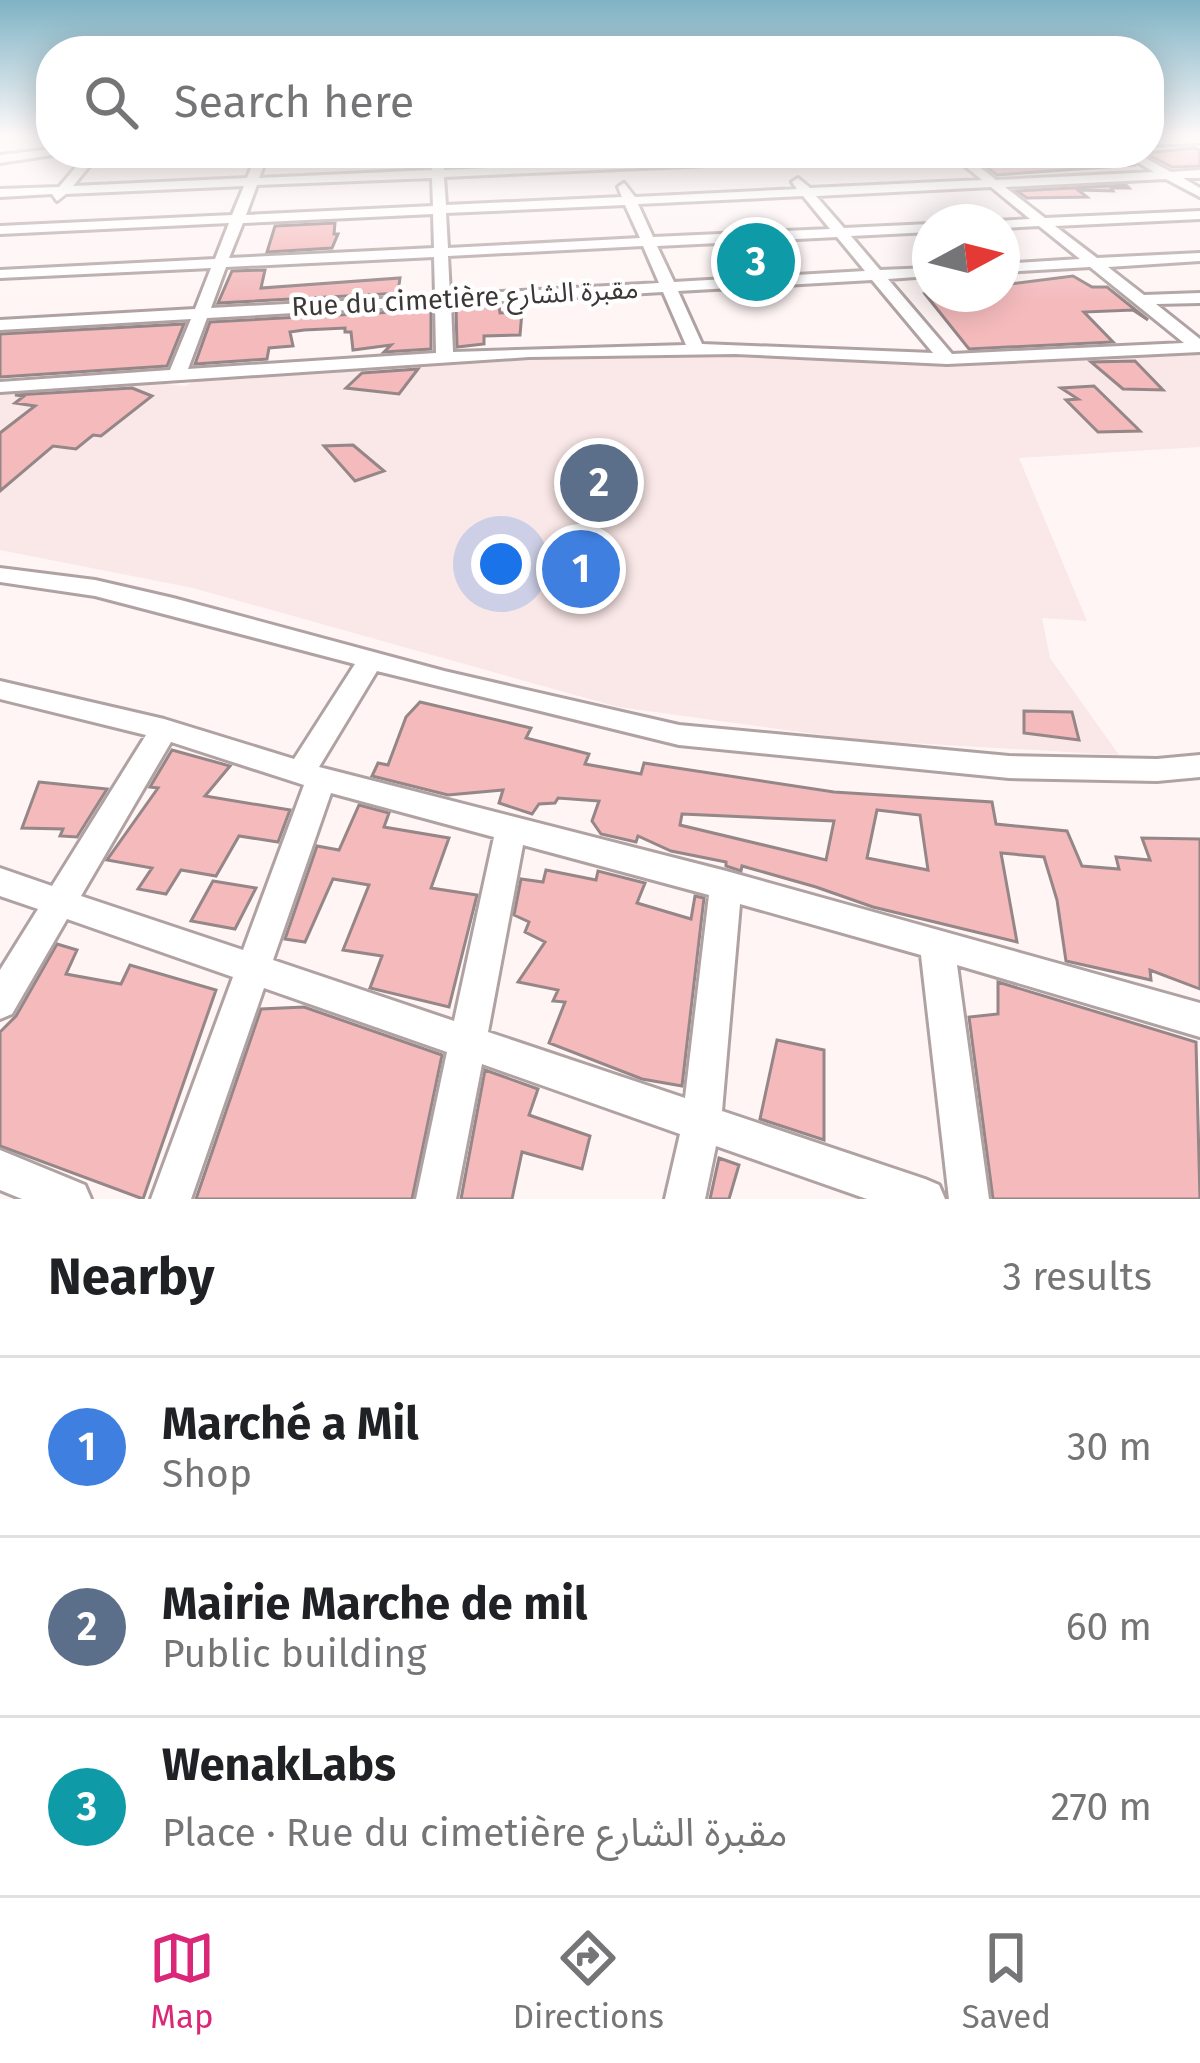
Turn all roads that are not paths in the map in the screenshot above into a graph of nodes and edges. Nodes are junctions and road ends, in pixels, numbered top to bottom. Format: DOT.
graph roads {
  1 [pos="62,191"];
  2 [pos="248,191"];
  3 [pos="437,191"];
  4 [pos="626,191"];
  5 [pos="828,191"];
  6 [pos="1001,191"];
  7 [pos="806,192"];
  8 [pos="0,194"];
  9 [pos="631,201"];
  10 [pos="437,209"];
  11 [pos="1200,214"];
  12 [pos="237,220"];
  13 [pos="1039,223"];
  14 [pos="1020,224"];
  15 [pos="912,228"];
  16 [pos="32,229"];
  17 [pos="0,230"];
  18 [pos="839,232"];
  19 [pos="650,241"];
  20 [pos="21,242"];
  21 [pos="441,250"];
  22 [pos="11,256"];
  23 [pos="1200,257"];
  24 [pos="221,262"];
  25 [pos="1092,263"];
  26 [pos="1020,267"];
  27 [pos="0,272"];
  28 [pos="912,273"];
  29 [pos="875,274"];
  30 [pos="668,287"];
  31 [pos="444,298"];
  32 [pos="1200,298"];
  33 [pos="1141,300"];
  34 [pos="203,313"];
  35 [pos="0,325"];
  36 [pos="1197,343"];
  37 [pos="696,349"];
  38 [pos="445,356"];
  39 [pos="947,359"];
  40 [pos="178,375"];
  41 [pos="0,387"];
  42 [pos="0,574"];
  43 [pos="370,660"];
  44 [pos="0,690"];
  45 [pos="164,730"];
  46 [pos="1200,766"];
  47 [pos="310,776"];
  48 [pos="511,828"];
  49 [pos="0,882"];
  50 [pos="726,886"];
  51 [pos="58,900"];
  52 [pos="937,946"];
  53 [pos="256,967"];
  54 [pos="0,1003"];
  55 [pos="1200,1020"];
  56 [pos="466,1044"];
  57 [pos="702,1121"];
  58 [pos="0,1170"];
  59 [pos="71,1199"];
  60 [pos="171,1199"];
  61 [pos="436,1199"];
  62 [pos="685,1199"];
  63 [pos="925,1199"];
  64 [pos="969,1199"];
  1 -- 8 [label="street"];
  1 -- 16 [label="street"];
  2 -- 12 [label="street"];
  3 -- 10 [label="street"];
  4 -- 9 [label="street"];
  5 -- 7 [label="street"];
  6 -- 13 [label="street"];
  7 -- 9 [label="street"];
  7 -- 18 [label="street"];
  9 -- 10 [label="street"];
  9 -- 19 [label="street"];
  10 -- 12 [label="street"];
  10 -- 21 [label="street"];
  11 -- 13 [label="street"];
  12 -- 16 [label="street"];
  12 -- 24 [label="street"];
  13 -- 14 [label="street"];
  13 -- 25 [label="street"];
  15 -- 18 [label="street"];
  16 -- 17 [label="street"];
  16 -- 20 [label="street"];
  18 -- 19 [label="street"];
  18 -- 29 [label="street"];
  19 -- 21 [label="street"];
  19 -- 30 [label="street"];
  21 -- 24 [label="street"];
  21 -- 31 [label="street"];
  22 -- 27 [label="street"];
  23 -- 25 [label="street"];
  24 -- 27 [label="street"];
  24 -- 34 [label="street"];
  25 -- 26 [label="street"];
  25 -- 33 [label="street"];
  28 -- 29 [label="street, Rue du cimetière مقبرة الشارع"];
  29 -- 30 [label="street, Rue du cimetière مقبرة الشارع"];
  29 -- 39 [label="street"];
  30 -- 31 [label="street, Rue du cimetière مقبرة الشارع"];
  30 -- 37 [label="street"];
  31 -- 34 [label="street, Rue du cimetière مقبرة الشارع"];
  31 -- 38 [label="street"];
  32 -- 33 [label="street"];
  33 -- 36 [label="street"];
  34 -- 35 [label="street, Rue du cimetière مقبرة الشارع"];
  34 -- 40 [label="street"];
  36 -- 39 [label="street"];
  37 -- 38 [label="street"];
  37 -- 39 [label="street"];
  38 -- 40 [label="street"];
  40 -- 41 [label="street"];
  42 -- 43 [label="street"];
  43 -- 46 [label="street"];
  43 -- 47 [label="street"];
  44 -- 45 [label="street"];
  45 -- 47 [label="street"];
  45 -- 51 [label="street"];
  47 -- 48 [label="street"];
  47 -- 53 [label="street"];
  48 -- 50 [label="street"];
  48 -- 56 [label="street"];
  49 -- 51 [label="street"];
  50 -- 52 [label="street"];
  50 -- 57 [label="street"];
  51 -- 53 [label="street"];
  51 -- 54 [label="street"];
  52 -- 55 [label="street"];
  52 -- 64 [label="street"];
  53 -- 56 [label="street"];
  53 -- 60 [label="street"];
  56 -- 57 [label="street"];
  56 -- 61 [label="street"];
  57 -- 62 [label="street"];
  57 -- 63 [label="street"];
  58 -- 59 [label="street"];
}
